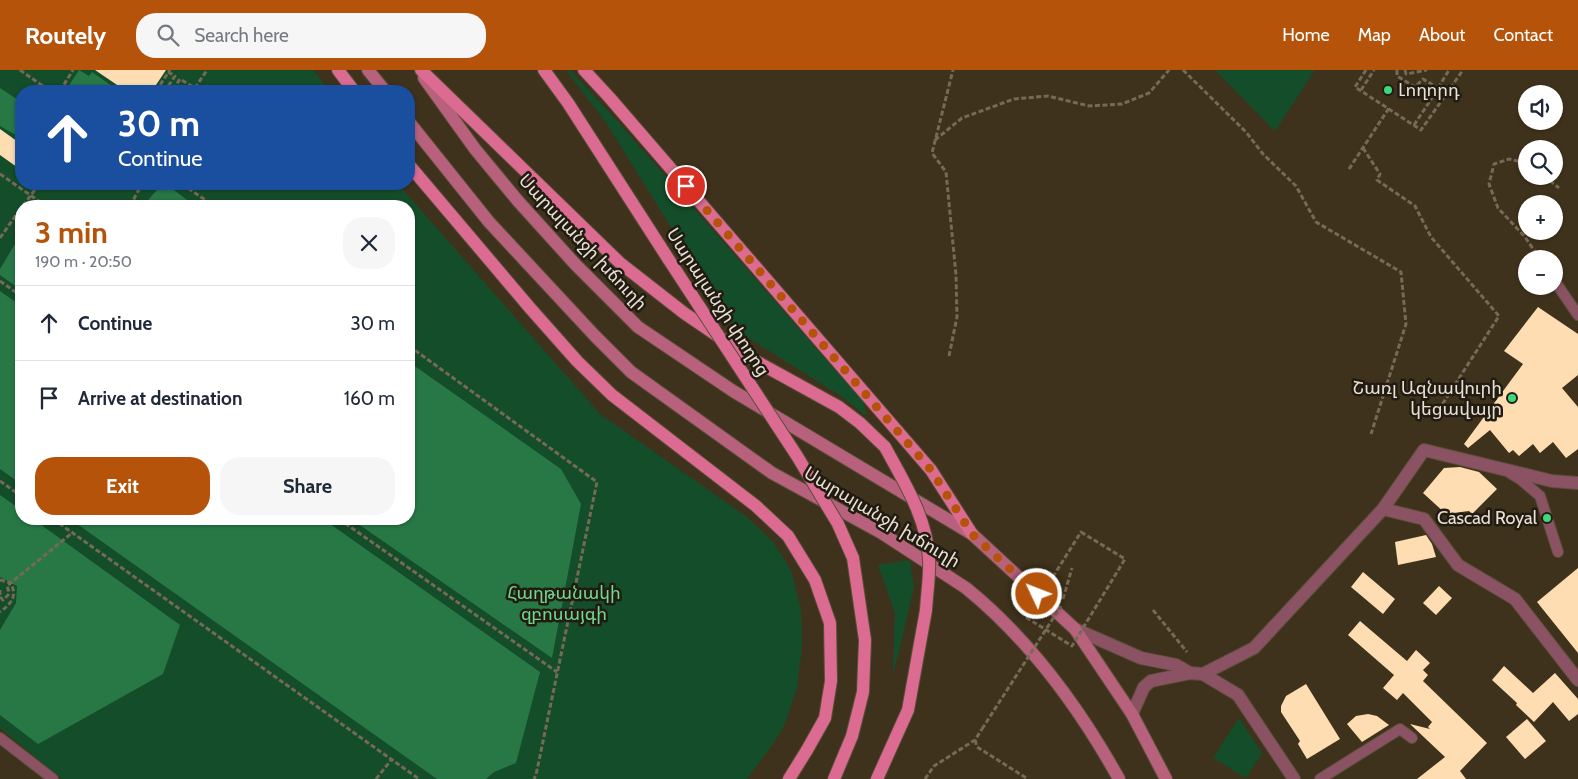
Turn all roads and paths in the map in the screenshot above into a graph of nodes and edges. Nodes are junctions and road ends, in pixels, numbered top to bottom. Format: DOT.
graph roads {
  1 [pos="20,70"];
  2 [pos="73,70"];
  3 [pos="207,70"];
  4 [pos="338,70"];
  5 [pos="368,70"];
  6 [pos="420,70"];
  7 [pos="544,70"];
  8 [pos="584,70"];
  9 [pos="953,70"];
  10 [pos="1169,70"];
  11 [pos="1184,70"];
  12 [pos="1366,70"];
  13 [pos="1374,70"];
  14 [pos="1397,70"];
  15 [pos="1427,70"];
  16 [pos="1449,70"];
  17 [pos="1463,70"];
  18 [pos="169,71"];
  19 [pos="1406,72"];
  20 [pos="1406,81"];
  21 [pos="41,85"];
  22 [pos="64,85"];
  23 [pos="160,85"];
  24 [pos="169,85"];
  25 [pos="176,85"];
  26 [pos="190,85"];
  27 [pos="197,85"];
  28 [pos="349,85"];
  29 [pos="380,85"];
  30 [pos="1438,88"];
  31 [pos="1361,90"];
  32 [pos="1444,90"];
  33 [pos="1445,97"];
  34 [pos="1389,108"];
  35 [pos="1414,125"];
  36 [pos="415,130"];
  37 [pos="935,140"];
  38 [pos="1363,148"];
  39 [pos="1518,161"];
  40 [pos="1350,169"];
  41 [pos="415,172"];
  42 [pos="0,174"];
  43 [pos="15,185"];
  44 [pos="1556,185"];
  45 [pos="1560,188"];
  46 [pos="22,190"];
  47 [pos="34,190"];
  48 [pos="191,190"];
  49 [pos="30,196"];
  50 [pos="27,200"];
  51 [pos="36,200"];
  52 [pos="205,200"];
  53 [pos="15,217"];
  54 [pos="0,238"];
  55 [pos="1534,250"];
  56 [pos="0,281"];
  57 [pos="15,292"];
  58 [pos="1563,293"];
  59 [pos="1578,315"];
  60 [pos="415,350"];
  61 [pos="949,356"];
  62 [pos="1438,411"];
  63 [pos="1371,434"];
  64 [pos="1505,470"];
  65 [pos="0,481"];
  66 [pos="1578,483"];
  67 [pos="15,492"];
  68 [pos="1383,509"];
  69 [pos="61,525"];
  70 [pos="348,525"];
  71 [pos="72,533"];
  72 [pos="972,534"];
  73 [pos="1558,552"];
  74 [pos="1072,568"];
  75 [pos="0,580"];
  76 [pos="11,583"];
  77 [pos="0,590"];
  78 [pos="0,596"];
  79 [pos="1153,610"];
  80 [pos="0,612"];
  81 [pos="1074,629"];
  82 [pos="1046,630"];
  83 [pos="1191,656"];
  84 [pos="557,672"];
  85 [pos="1190,673"];
  86 [pos="1203,674"];
  87 [pos="1578,680"];
  88 [pos="1132,714"];
  89 [pos="0,738"];
  90 [pos="1412,738"];
  91 [pos="975,740"];
  92 [pos="392,759"];
  93 [pos="53,779"];
  94 [pos="376,779"];
  95 [pos="419,779"];
  96 [pos="534,779"];
  97 [pos="789,779"];
  98 [pos="834,779"];
  99 [pos="877,779"];
  100 [pos="926,779"];
  101 [pos="1028,779"];
  102 [pos="1119,779"];
  103 [pos="1166,779"];
  104 [pos="1294,779"];
  105 [pos="1320,779"];
  1 -- 21 [label="path"];
  2 -- 22 [label="path"];
  3 -- 27 [label="path"];
  4 -- 28 [label="main road"];
  5 -- 29 [label="main road"];
  6 -- 72 [label="main road, Սարալանջի խճուղի"];
  6 -- 99 [label="main road, bridge"];
  7 -- 98 [label="main road, Սարալանջի փողոց, bridge"];
  8 -- 72 [label="main road"];
  9 -- 37 [label="path"];
  10 -- 37 [label="path"];
  11 -- 63 [label="path"];
  12 -- 31 [label="path"];
  13 -- 31 [label="path"];
  14 -- 20 [label="path"];
  15 -- 19 [label="path"];
  16 -- 30 [label="path"];
  17 -- 33 [label="path"];
  18 -- 23 [label="path"];
  18 -- 24 [label="path"];
  19 -- 20 [label="path"];
  20 -- 30 [label="path"];
  25 -- 26 [label="path"];
  30 -- 32 [label="path"];
  31 -- 34 [label="path"];
  33 -- 35 [label="path"];
  33 -- 35 [label="path"];
  34 -- 35 [label="path"];
  34 -- 38 [label="path"];
  36 -- 102 [label="main road, Սարալանջի խճուղի"];
  37 -- 61 [label="path"];
  38 -- 40 [label="path"];
  38 -- 62 [label="path"];
  39 -- 55 [label="path"];
  41 -- 97 [label="main road"];
  42 -- 43 [label="path"];
  44 -- 45 [label="path"];
  46 -- 49 [label="path"];
  47 -- 49 [label="path"];
  48 -- 52 [label="path"];
  49 -- 50 [label="path"];
  49 -- 51 [label="path"];
  53 -- 54 [label="path"];
  56 -- 57 [label="path"];
  58 -- 59 [label="lane"];
  60 -- 84 [label="path"];
  64 -- 66 [label="street"];
  64 -- 68 [label="street"];
  64 -- 73 [label="lane"];
  65 -- 67 [label="path"];
  68 -- 86 [label="street"];
  68 -- 87 [label="street"];
  69 -- 71 [label="path"];
  70 -- 84 [label="path"];
  71 -- 76 [label="path"];
  71 -- 92 [label="path"];
  72 -- 81 [label="main road, Սարալանջի խճուղի"];
  74 -- 82 [label="path, bridge"];
  75 -- 76 [label="path"];
  76 -- 78 [label="path"];
  76 -- 80 [label="path"];
  77 -- 78 [label="path"];
  79 -- 83 [label="path"];
  81 -- 85 [label="street"];
  81 -- 88 [label="main road, Սարալանջի խճուղի"];
  82 -- 82 [label="path, bridge"];
  82 -- 91 [label="path, bridge"];
  84 -- 96 [label="path"];
  85 -- 86 [label="street"];
  85 -- 88 [label="street"];
  86 -- 104 [label="street"];
  88 -- 103 [label="main road, Սարալանջի խճուղի"];
  89 -- 93 [label="lane"];
  90 -- 105 [label="lane"];
  91 -- 100 [label="path"];
  91 -- 101 [label="path"];
  92 -- 94 [label="path"];
  92 -- 95 [label="path"];
}
